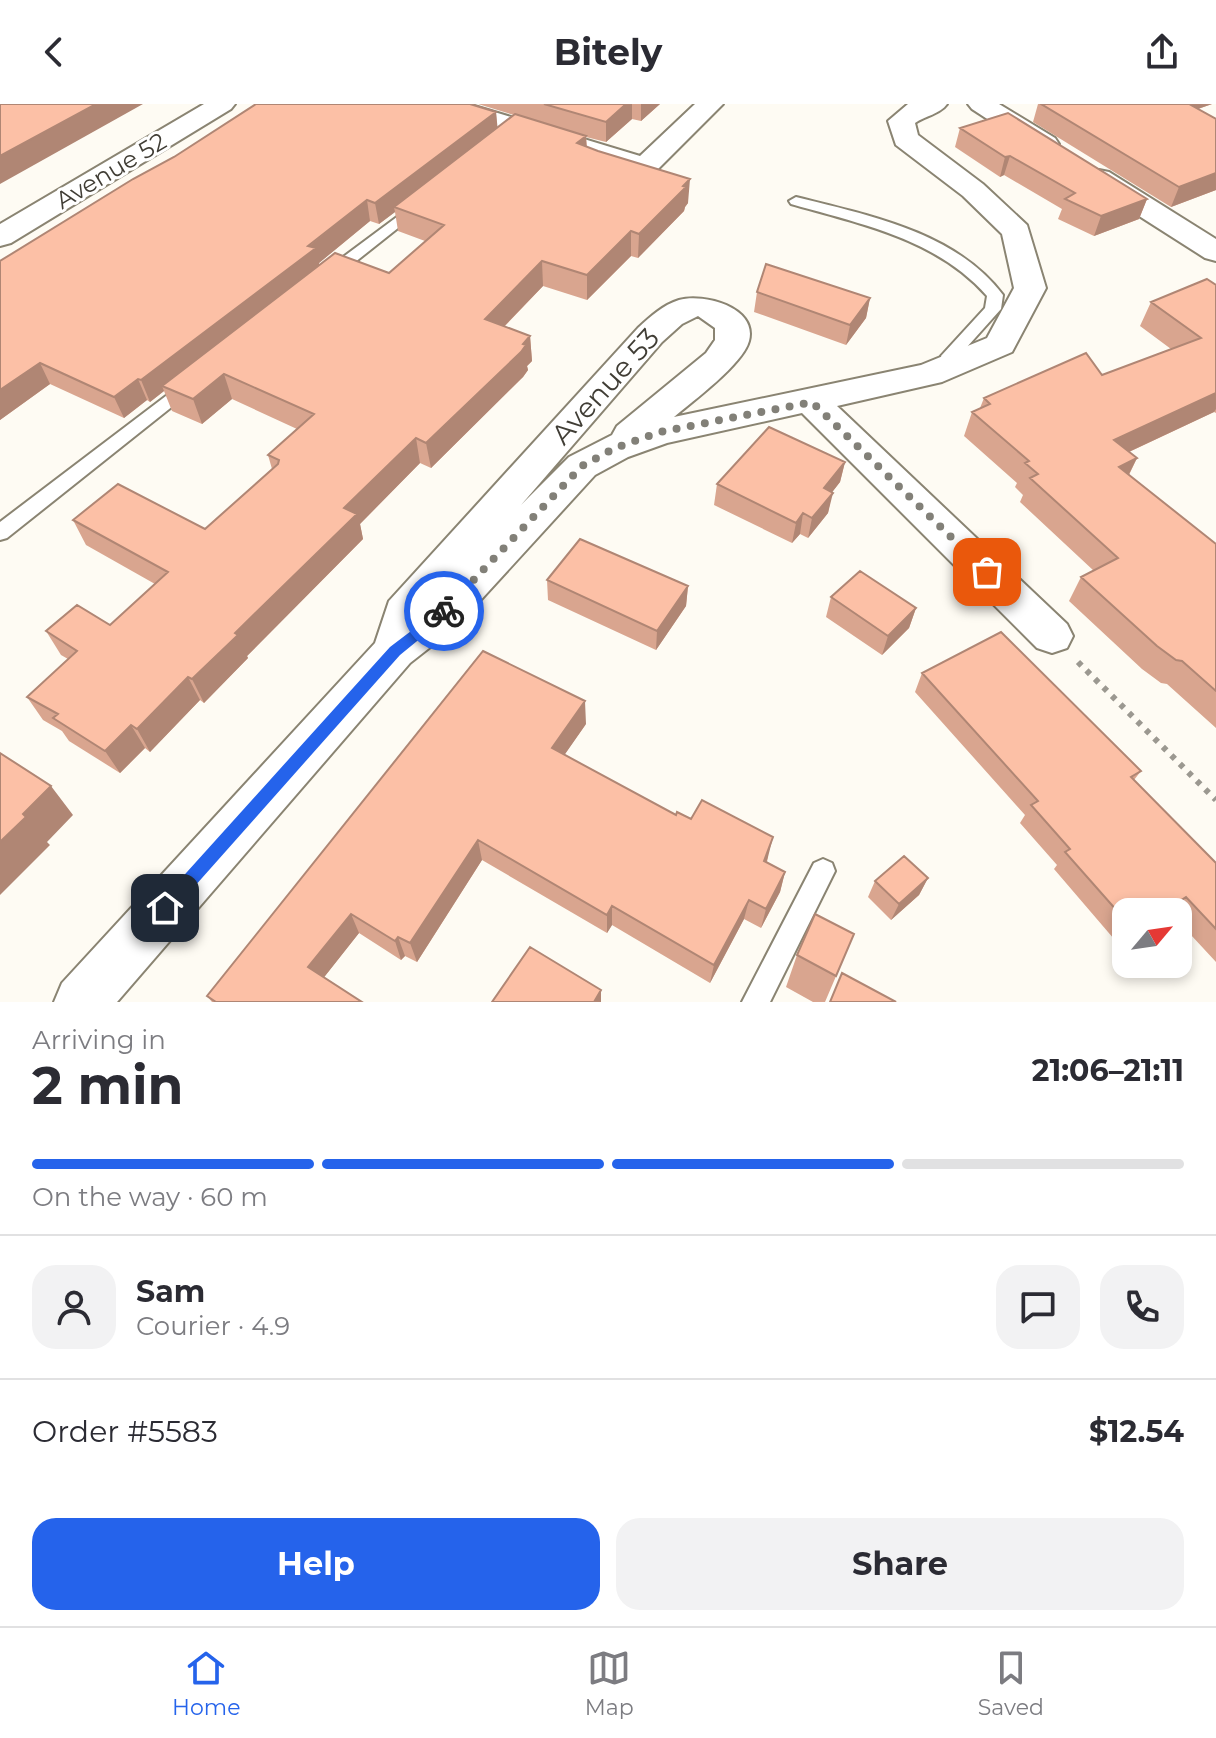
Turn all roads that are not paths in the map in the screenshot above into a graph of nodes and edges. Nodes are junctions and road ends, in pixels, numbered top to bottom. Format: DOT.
graph roads {
  1 [pos="222,104"];
  2 [pos="441,104"];
  3 [pos="710,104"];
  4 [pos="934,104"];
  5 [pos="981,104"];
  6 [pos="432,195"];
  7 [pos="796,201"];
  8 [pos="0,237"];
  9 [pos="1216,252"];
  10 [pos="321,282"];
  11 [pos="951,365"];
  12 [pos="197,378"];
  13 [pos="812,402"];
  14 [pos="615,448"];
  15 [pos="0,533"];
  16 [pos="1052,636"];
  17 [pos="395,651"];
  18 [pos="823,871"];
  19 [pos="81,1002"];
  20 [pos="756,1002"];
  1 -- 8 [label="street, Avenue 52"];
  2 -- 3 [label="street"];
  4 -- 11 [label="street, Avenue 53"];
  5 -- 9 [label="street"];
  6 -- 10 [label="lane"];
  7 -- 11 [label="lane"];
  11 -- 13 [label="street, Avenue 53"];
  12 -- 15 [label="lane"];
  13 -- 14 [label="street, Avenue 53"];
  13 -- 16 [label="street"];
  14 -- 17 [label="street, Avenue 53"];
  14 -- 17 [label="street, Avenue 53"];
  17 -- 19 [label="street, Avenue 53"];
  18 -- 20 [label="lane"];
}
